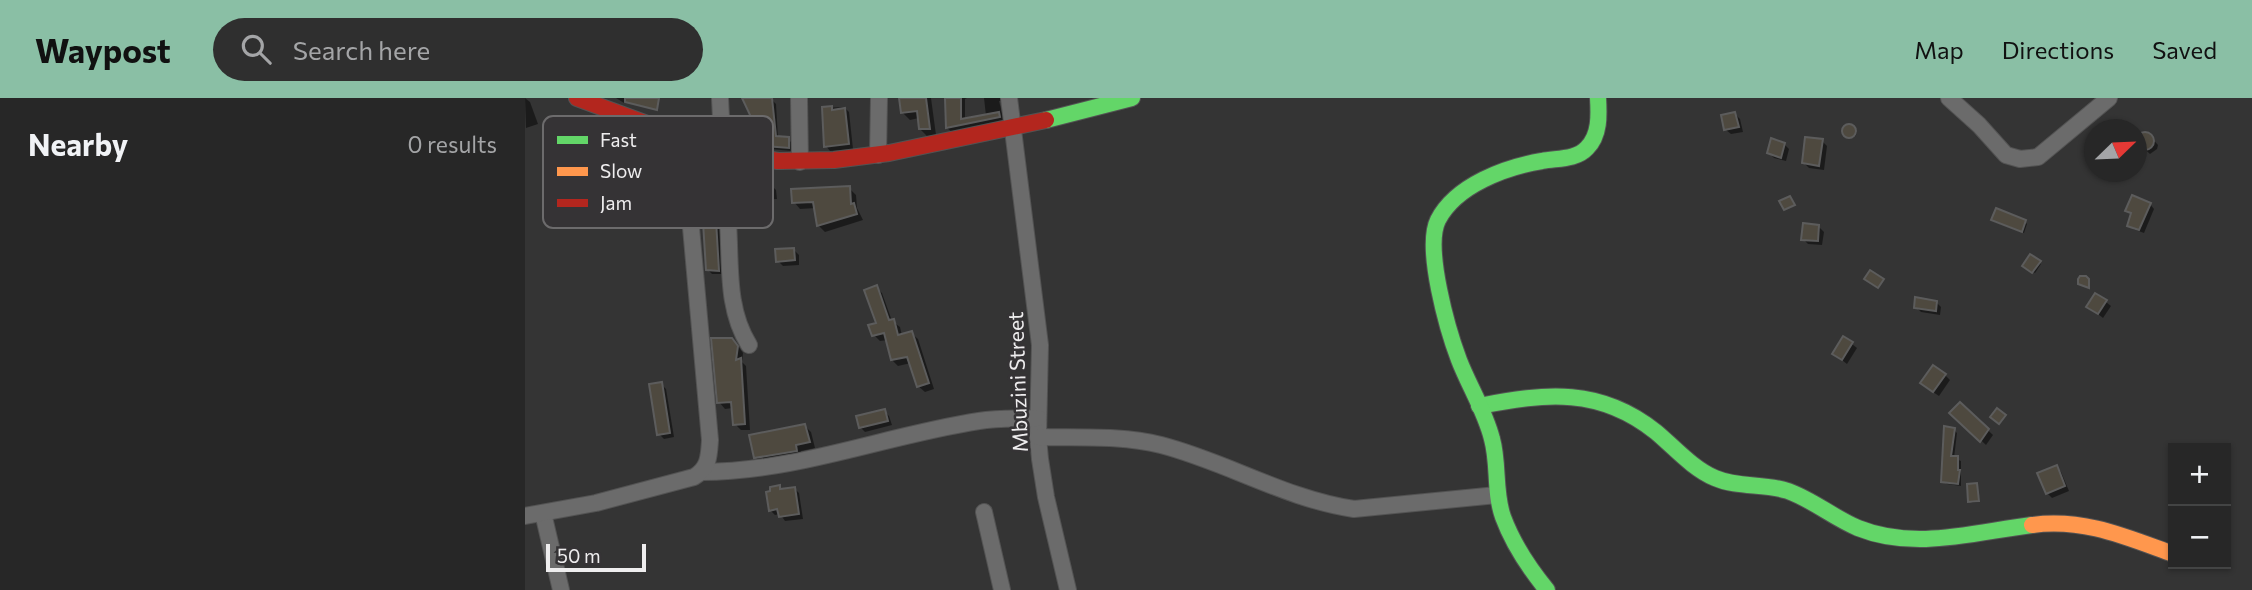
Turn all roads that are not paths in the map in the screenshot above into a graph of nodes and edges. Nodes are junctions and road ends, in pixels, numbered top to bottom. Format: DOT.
graph roads {
  1 [pos="577,98"];
  2 [pos="720,98"];
  3 [pos="799,98"];
  4 [pos="879,98"];
  5 [pos="1009,98"];
  6 [pos="1132,98"];
  7 [pos="1598,98"];
  8 [pos="1949,98"];
  9 [pos="2109,98"];
  10 [pos="625,116"];
  11 [pos="721,116"];
  12 [pos="1011,129"];
  13 [pos="878,155"];
  14 [pos="773,160"];
  15 [pos="800,162"];
  16 [pos="691,228"];
  17 [pos="728,228"];
  18 [pos="750,345"];
  19 [pos="1479,406"];
  20 [pos="1038,418"];
  21 [pos="1038,437"];
  22 [pos="702,472"];
  23 [pos="1497,495"];
  24 [pos="984,512"];
  25 [pos="543,513"];
  26 [pos="525,516"];
  27 [pos="2168,552"];
  28 [pos="561,590"];
  29 [pos="1002,590"];
  30 [pos="1068,590"];
  31 [pos="1547,590"];
  1 -- 10 [label="street"];
  2 -- 11 [label="street"];
  3 -- 15 [label="street"];
  4 -- 13 [label="street"];
  5 -- 12 [label="street, Mbuzini Street"];
  6 -- 12 [label="street"];
  7 -- 19 [label="street"];
  8 -- 9 [label="street"];
  12 -- 13 [label="street"];
  12 -- 20 [label="street, Mbuzini Street"];
  13 -- 15 [label="street"];
  14 -- 15 [label="street"];
  16 -- 22 [label="street"];
  17 -- 18 [label="street"];
  19 -- 23 [label="street"];
  19 -- 27 [label="street"];
  20 -- 21 [label="street, Mbuzini Street"];
  20 -- 22 [label="street"];
  21 -- 23 [label="street"];
  21 -- 30 [label="street, Mbuzini Street"];
  22 -- 25 [label="street"];
  23 -- 31 [label="street"];
  24 -- 29 [label="street"];
  25 -- 26 [label="street"];
  25 -- 28 [label="street"];
}
